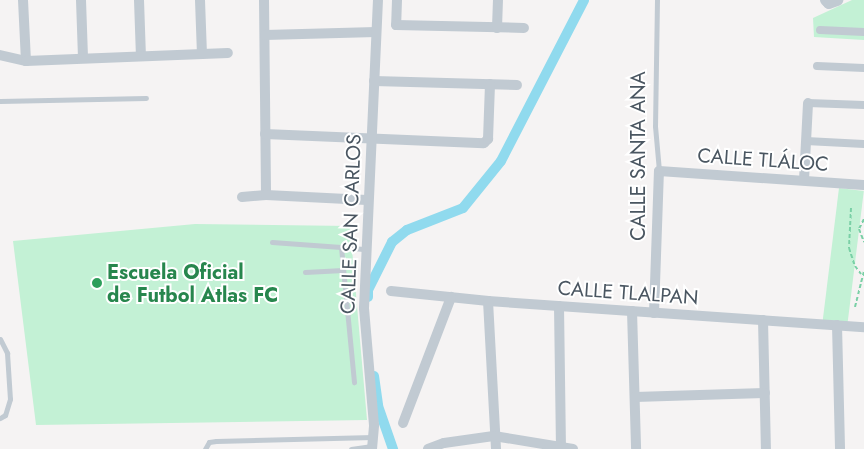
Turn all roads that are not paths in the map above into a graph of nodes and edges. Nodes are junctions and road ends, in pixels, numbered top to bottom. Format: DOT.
graph roads {
  1 [pos="23,0"];
  2 [pos="81,0"];
  3 [pos="139,0"];
  4 [pos="200,0"];
  5 [pos="264,0"];
  6 [pos="378,0"];
  7 [pos="397,0"];
  8 [pos="498,0"];
  9 [pos="657,0"];
  10 [pos="826,0"];
  11 [pos="837,0"];
  12 [pos="497,28"];
  13 [pos="524,28"];
  14 [pos="820,30"];
  15 [pos="376,32"];
  16 [pos="864,32"];
  17 [pos="264,35"];
  18 [pos="228,53"];
  19 [pos="202,54"];
  20 [pos="0,55"];
  21 [pos="141,56"];
  22 [pos="83,58"];
  23 [pos="26,60"];
  24 [pos="817,66"];
  25 [pos="864,68"];
  26 [pos="374,81"];
  27 [pos="490,84"];
  28 [pos="517,85"];
  29 [pos="146,98"];
  30 [pos="0,101"];
  31 [pos="808,102"];
  32 [pos="864,104"];
  33 [pos="265,134"];
  34 [pos="371,139"];
  35 [pos="806,141"];
  36 [pos="864,144"];
  37 [pos="659,171"];
  38 [pos="804,180"];
  39 [pos="864,185"];
  40 [pos="266,195"];
  41 [pos="242,198"];
  42 [pos="368,200"];
  43 [pos="272,242"];
  44 [pos="341,247"];
  45 [pos="366,249"];
  46 [pos="343,270"];
  47 [pos="305,272"];
  48 [pos="391,290"];
  49 [pos="451,297"];
  50 [pos="488,301"];
  51 [pos="559,306"];
  52 [pos="632,311"];
  53 [pos="654,313"];
  54 [pos="762,320"];
  55 [pos="837,325"];
  56 [pos="864,327"];
  57 [pos="0,339"];
  58 [pos="354,382"];
  59 [pos="765,393"];
  60 [pos="635,397"];
  61 [pos="0,418"];
  62 [pos="403,423"];
  63 [pos="494,436"];
  64 [pos="372,444"];
  65 [pos="561,446"];
  66 [pos="205,449"];
  67 [pos="351,449"];
  68 [pos="428,449"];
  69 [pos="496,449"];
  70 [pos="573,449"];
  71 [pos="636,449"];
  72 [pos="766,449"];
  73 [pos="840,449"];
  1 -- 23 [label="street"];
  2 -- 22 [label="street"];
  3 -- 21 [label="street"];
  4 -- 19 [label="street"];
  5 -- 17 [label="street"];
  6 -- 15 [label="street, CALLE SAN CARLOS"];
  7 -- 12 [label="street"];
  8 -- 12 [label="street"];
  9 -- 37 [label="lane, CALLE SANTA ANA"];
  10 -- 11 [label="street"];
  12 -- 13 [label="street"];
  14 -- 16 [label="street"];
  15 -- 17 [label="street"];
  15 -- 26 [label="street, CALLE SAN CARLOS"];
  17 -- 33 [label="street"];
  18 -- 19 [label="street"];
  19 -- 21 [label="street"];
  20 -- 23 [label="street"];
  21 -- 22 [label="street"];
  22 -- 23 [label="street"];
  24 -- 25 [label="street"];
  26 -- 27 [label="street"];
  26 -- 34 [label="street, CALLE SAN CARLOS"];
  27 -- 28 [label="street"];
  27 -- 34 [label="street"];
  29 -- 30 [label="lane"];
  31 -- 32 [label="street"];
  31 -- 35 [label="street"];
  33 -- 34 [label="street"];
  33 -- 40 [label="street"];
  34 -- 42 [label="street, CALLE SAN CARLOS"];
  35 -- 36 [label="street"];
  35 -- 38 [label="street"];
  37 -- 38 [label="street, CALLE TLÁLOC"];
  37 -- 53 [label="street, CALLE SANTA ANA"];
  38 -- 39 [label="street, CALLE TLÁLOC"];
  40 -- 41 [label="street"];
  40 -- 42 [label="street"];
  42 -- 45 [label="street, CALLE SAN CARLOS"];
  43 -- 44 [label="lane"];
  44 -- 45 [label="lane"];
  44 -- 46 [label="lane"];
  45 -- 64 [label="street, CALLE SAN CARLOS"];
  46 -- 47 [label="lane"];
  46 -- 58 [label="lane"];
  48 -- 49 [label="street, CALLE TLALPAN"];
  49 -- 50 [label="street, CALLE TLALPAN"];
  49 -- 62 [label="street"];
  50 -- 51 [label="street, CALLE TLALPAN"];
  50 -- 63 [label="street"];
  51 -- 52 [label="street, CALLE TLALPAN"];
  51 -- 65 [label="street"];
  52 -- 53 [label="street, CALLE TLALPAN"];
  52 -- 60 [label="street"];
  53 -- 54 [label="street, CALLE TLALPAN"];
  54 -- 55 [label="street, CALLE TLALPAN"];
  54 -- 59 [label="street"];
  55 -- 56 [label="street, CALLE TLALPAN"];
  55 -- 73 [label="street"];
  57 -- 61 [label="lane"];
  59 -- 60 [label="street"];
  59 -- 72 [label="street"];
  60 -- 71 [label="street"];
  63 -- 65 [label="street"];
  63 -- 68 [label="street"];
  63 -- 69 [label="street"];
  64 -- 66 [label="lane"];
  64 -- 67 [label="lane"];
  65 -- 70 [label="street"];
}
